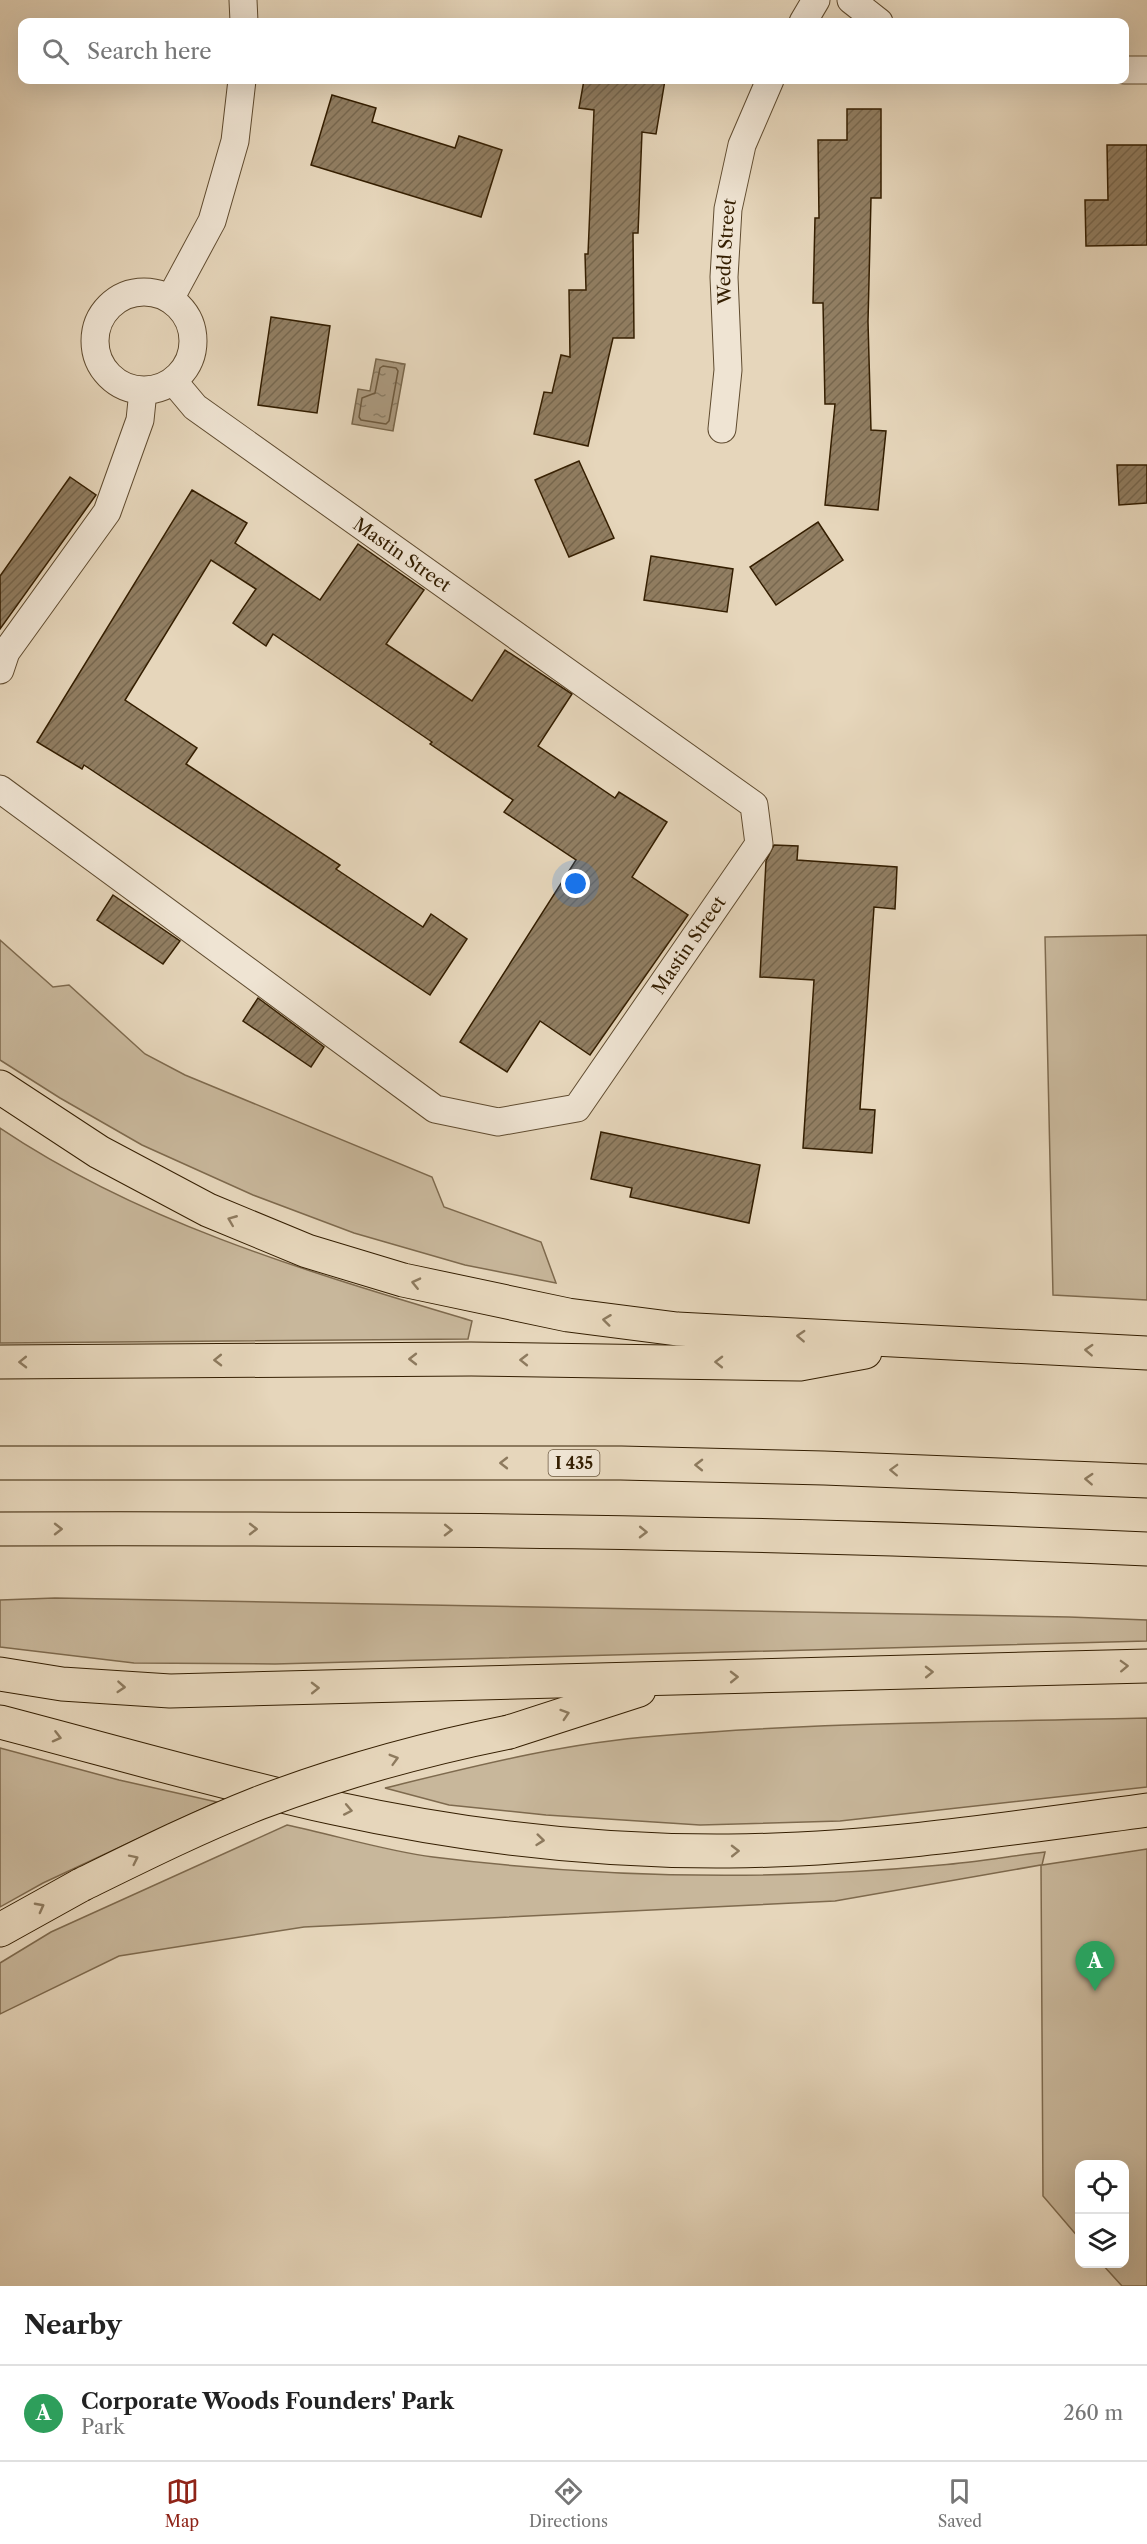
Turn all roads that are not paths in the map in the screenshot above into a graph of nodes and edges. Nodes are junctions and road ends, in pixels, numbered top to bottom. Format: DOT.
graph roads {
  1 [pos="243,0"];
  2 [pos="816,0"];
  3 [pos="851,0"];
  4 [pos="244,18"];
  5 [pos="805,18"];
  6 [pos="874,18"];
  7 [pos="1129,70"];
  8 [pos="1147,70"];
  9 [pos="242,84"];
  10 [pos="768,84"];
  11 [pos="170,299"];
  12 [pos="174,382"];
  13 [pos="143,391"];
  14 [pos="722,429"];
  15 [pos="0,670"];
  16 [pos="0,789"];
  17 [pos="0,1087"];
  18 [pos="923,1342"];
  19 [pos="1147,1353"];
  20 [pos="0,1362"];
  21 [pos="0,1463"];
  22 [pos="1147,1481"];
  23 [pos="0,1529"];
  24 [pos="1147,1549"];
  25 [pos="1147,1666"];
  26 [pos="0,1674"];
  27 [pos="675,1678"];
  28 [pos="0,1722"];
  29 [pos="1147,1810"];
  30 [pos="0,1930"];
  1 -- 4 [label="street"];
  2 -- 5 [label="street"];
  3 -- 6 [label="street"];
  7 -- 8 [label="street"];
  9 -- 11 [label="street"];
  10 -- 14 [label="street, Wedd Street"];
  11 -- 12 [label="street"];
  11 -- 13 [label="street"];
  12 -- 13 [label="street"];
  12 -- 16 [label="street, Mastin Street"];
  13 -- 15 [label="street"];
  18 -- 17 [label="highway, one-way"];
  19 -- 18 [label="highway, one-way"];
  18 -- 20 [label="highway, one-way"];
  22 -- 21 [label="highway, I 435, one-way"];
  23 -- 24 [label="highway, one-way"];
  27 -- 25 [label="highway, one-way"];
  26 -- 27 [label="highway, one-way"];
  30 -- 27 [label="highway, one-way, bridge"];
  28 -- 29 [label="highway, one-way"];
}
